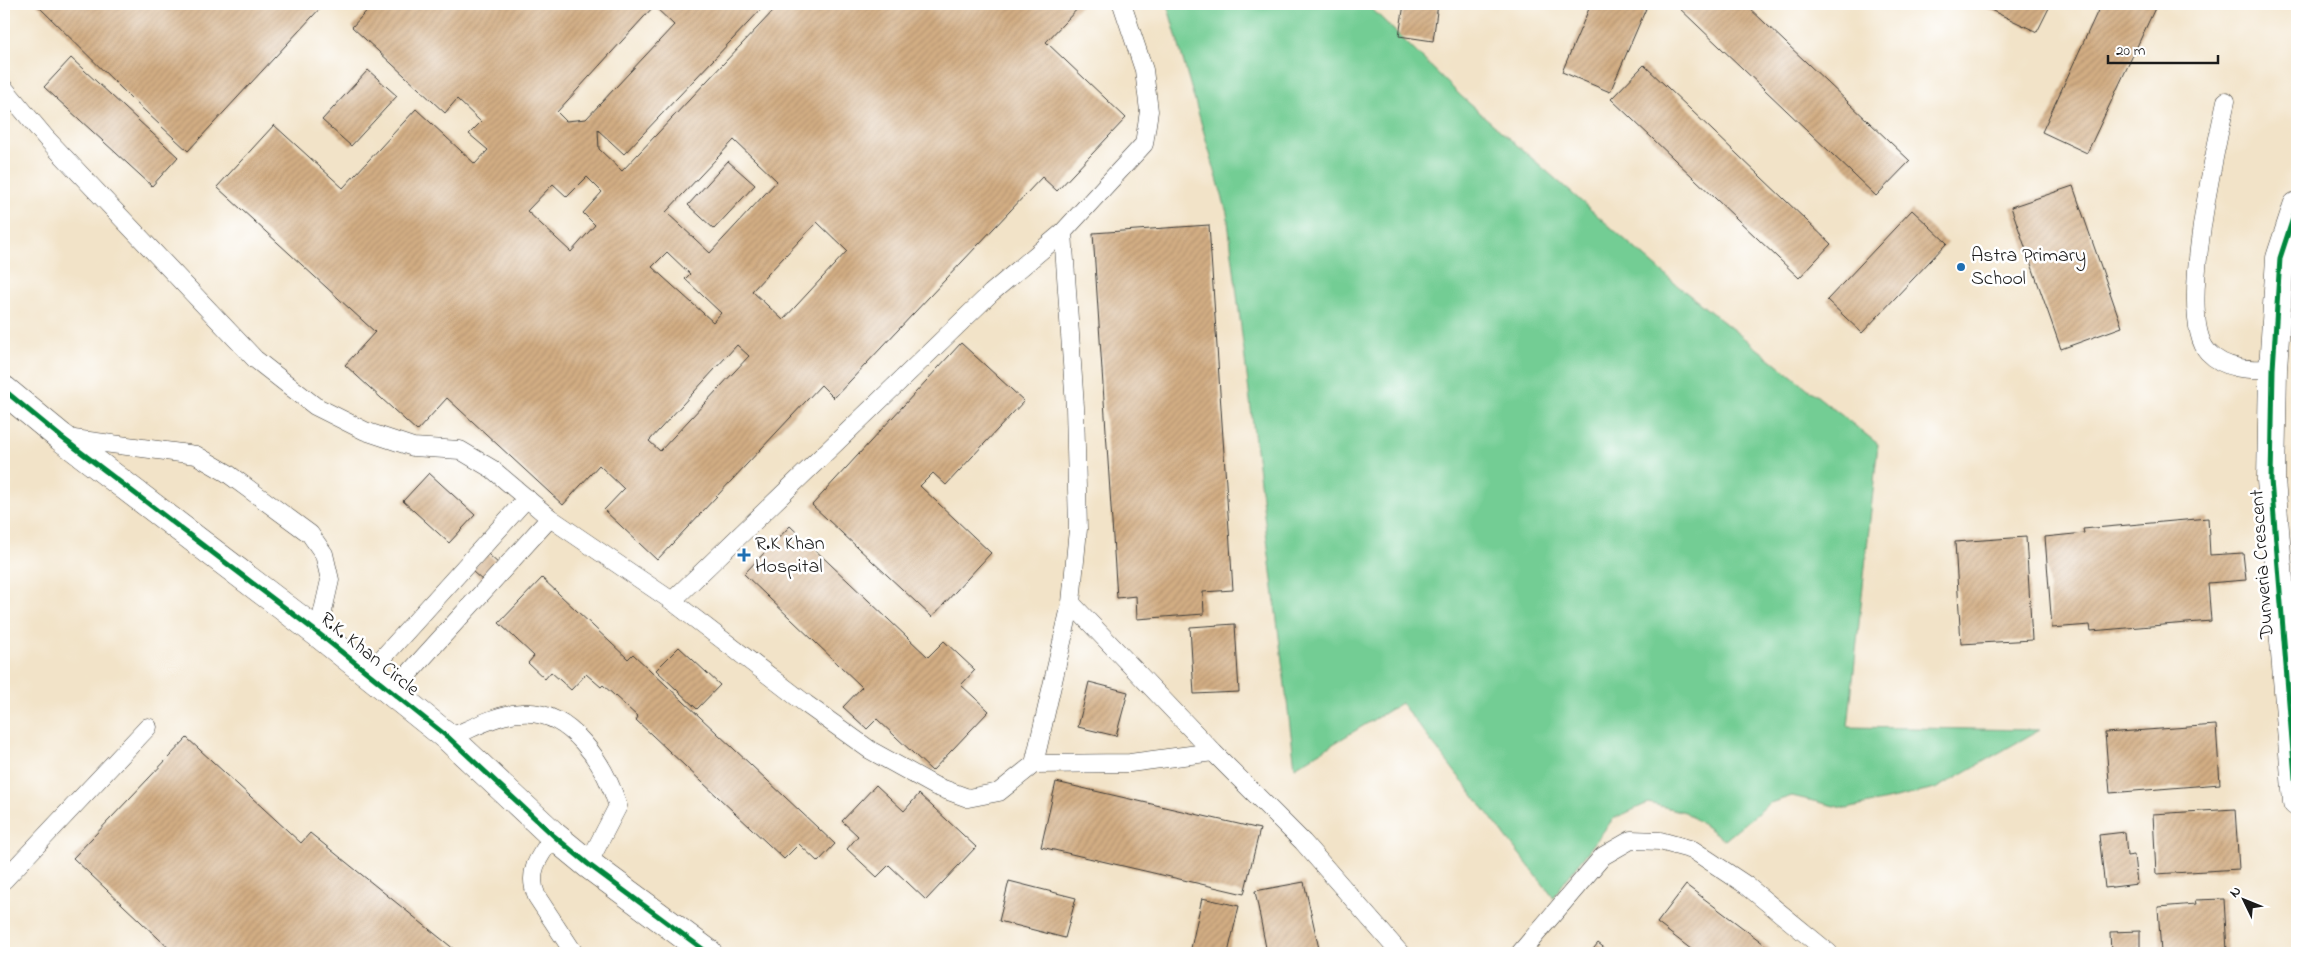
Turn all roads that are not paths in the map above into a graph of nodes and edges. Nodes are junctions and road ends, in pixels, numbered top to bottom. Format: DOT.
graph roads {
  1 [pos="1122,4"];
  2 [pos="4,91"];
  3 [pos="2226,101"];
  4 [pos="2297,206"];
  5 [pos="1063,232"];
  6 [pos="2273,369"];
  7 [pos="4,390"];
  8 [pos="61,437"];
  9 [pos="527,498"];
  10 [pos="550,518"];
  11 [pos="672,601"];
  12 [pos="1071,603"];
  13 [pos="318,633"];
  14 [pos="368,674"];
  15 [pos="391,693"];
  16 [pos="148,728"];
  17 [pos="449,738"];
  18 [pos="1213,752"];
  19 [pos="1034,764"];
  20 [pos="2297,802"];
  21 [pos="554,836"];
  22 [pos="588,864"];
  23 [pos="4,880"];
  24 [pos="574,953"];
  25 [pos="708,953"];
  26 [pos="1400,953"];
  27 [pos="1520,953"];
  28 [pos="1829,953"];
  1 -- 5 [label="lane"];
  2 -- 9 [label="lane"];
  3 -- 6 [label="lane"];
  4 -- 6 [label="street, Dunveria Crescent"];
  5 -- 11 [label="lane"];
  5 -- 12 [label="lane"];
  6 -- 20 [label="street, Dunveria Crescent"];
  7 -- 8 [label="street, R.K. Khan Circle"];
  8 -- 13 [label="street, R.K. Khan Circle"];
  8 -- 13 [label="lane"];
  9 -- 10 [label="lane"];
  9 -- 14 [label="lane"];
  10 -- 11 [label="lane"];
  10 -- 15 [label="lane"];
  11 -- 19 [label="lane"];
  12 -- 18 [label="lane"];
  12 -- 19 [label="lane"];
  13 -- 14 [label="street, R.K. Khan Circle"];
  14 -- 15 [label="street, R.K. Khan Circle"];
  15 -- 17 [label="street, R.K. Khan Circle"];
  16 -- 23 [label="lane"];
  17 -- 21 [label="street, R.K. Khan Circle"];
  17 -- 22 [label="lane"];
  18 -- 19 [label="lane"];
  18 -- 26 [label="lane"];
  21 -- 22 [label="street, R.K. Khan Circle"];
  21 -- 24 [label="lane"];
  22 -- 25 [label="street, R.K. Khan Circle"];
  27 -- 28 [label="lane"];
}
